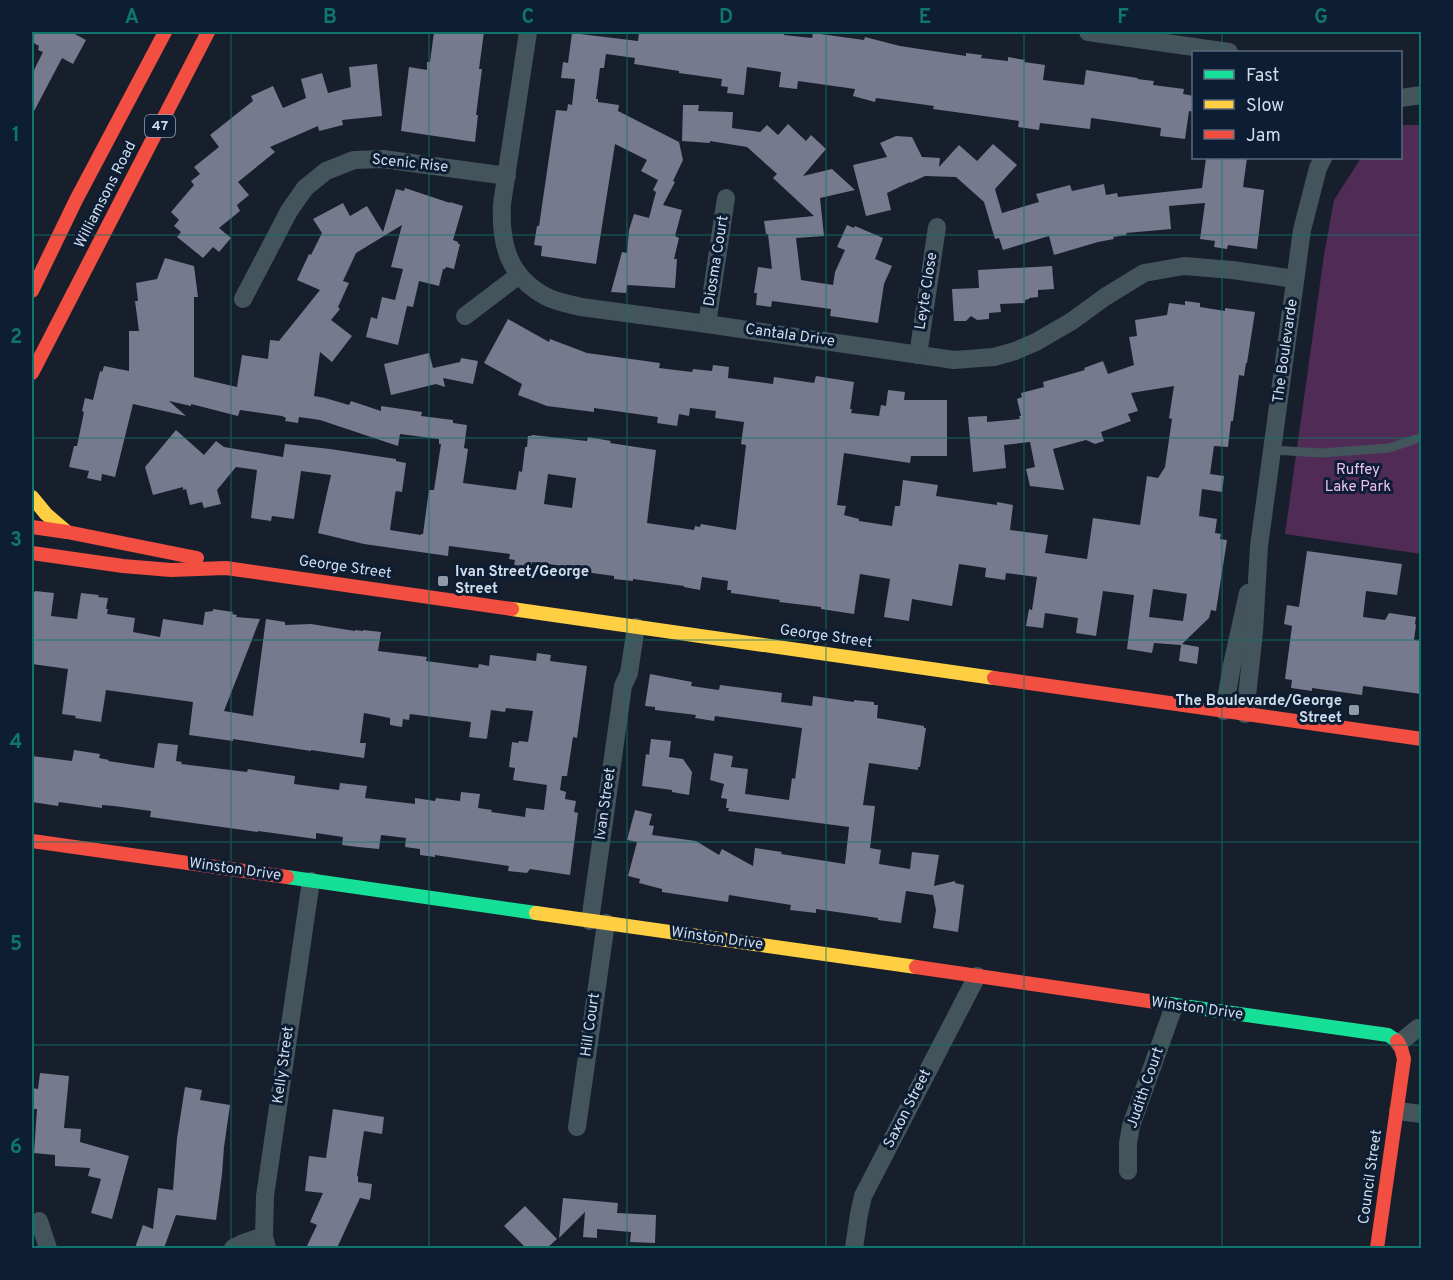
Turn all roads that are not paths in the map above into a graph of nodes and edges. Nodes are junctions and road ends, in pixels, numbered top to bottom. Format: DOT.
graph roads {
  1 [pos="165,32"];
  2 [pos="208,32"];
  3 [pos="528,32"];
  4 [pos="1088,32"];
  5 [pos="1221,51"];
  6 [pos="1422,95"];
  7 [pos="1402,98"];
  8 [pos="1322,159"];
  9 [pos="507,176"];
  10 [pos="726,198"];
  11 [pos="937,227"];
  12 [pos="519,275"];
  13 [pos="1295,279"];
  14 [pos="32,291"];
  15 [pos="243,299"];
  16 [pos="465,316"];
  17 [pos="707,324"];
  18 [pos="918,355"];
  19 [pos="32,373"];
  20 [pos="1422,437"];
  21 [pos="1272,450"];
  22 [pos="32,497"];
  23 [pos="32,527"];
  24 [pos="67,532"];
  25 [pos="1259,546"];
  26 [pos="32,553"];
  27 [pos="226,568"];
  28 [pos="631,626"];
  29 [pos="1224,711"];
  30 [pos="1245,714"];
  31 [pos="1422,740"];
  32 [pos="32,841"];
  33 [pos="311,881"];
  34 [pos="598,922"];
  35 [pos="977,976"];
  36 [pos="1174,1006"];
  37 [pos="1418,1028"];
  38 [pos="1399,1043"];
  39 [pos="1398,1111"];
  40 [pos="1422,1114"];
  41 [pos="577,1127"];
  42 [pos="1128,1171"];
  43 [pos="39,1221"];
  44 [pos="266,1242"];
  45 [pos="48,1248"];
  46 [pos="233,1248"];
  47 [pos="854,1248"];
  48 [pos="1377,1248"];
  1 -- 14 [label="main road, Williamsons Road / 47"];
  2 -- 19 [label="main road, Williamsons Road / 47"];
  3 -- 9 [label="street, Cantala Drive"];
  4 -- 5 [label="street"];
  6 -- 7 [label="street"];
  8 -- 13 [label="street, The Boulevarde"];
  9 -- 12 [label="street, Cantala Drive"];
  9 -- 15 [label="street, Scenic Rise"];
  10 -- 17 [label="street, Diosma Court"];
  11 -- 18 [label="street, Leyte Close"];
  12 -- 16 [label="street"];
  12 -- 17 [label="street, Cantala Drive"];
  13 -- 18 [label="street, Cantala Drive"];
  13 -- 21 [label="street, The Boulevarde"];
  17 -- 18 [label="street, Cantala Drive"];
  20 -- 21 [label="lane"];
  21 -- 25 [label="street, The Boulevarde"];
  22 -- 24 [label="main road"];
  23 -- 24 [label="main road, George Street"];
  24 -- 27 [label="main road, George Street"];
  25 -- 29 [label="street, The Boulevarde"];
  25 -- 30 [label="street, The Boulevarde"];
  26 -- 27 [label="main road, George Street"];
  27 -- 28 [label="main road, George Street"];
  28 -- 29 [label="main road, George Street"];
  28 -- 34 [label="street, Ivan Street"];
  29 -- 30 [label="main road, George Street"];
  30 -- 31 [label="main road, George Street"];
  32 -- 33 [label="main road, Winston Drive"];
  33 -- 34 [label="main road, Winston Drive"];
  33 -- 44 [label="street, Kelly Street"];
  34 -- 35 [label="main road, Winston Drive"];
  34 -- 41 [label="street, Hill Court"];
  35 -- 36 [label="main road, Winston Drive"];
  35 -- 47 [label="street, Saxon Street"];
  36 -- 38 [label="main road, Winston Drive"];
  36 -- 42 [label="street, Judith Court"];
  37 -- 38 [label="street"];
  38 -- 39 [label="main road"];
  39 -- 40 [label="street"];
  39 -- 48 [label="main road, Council Street"];
  43 -- 45 [label="street"];
  44 -- 46 [label="street"];
}
